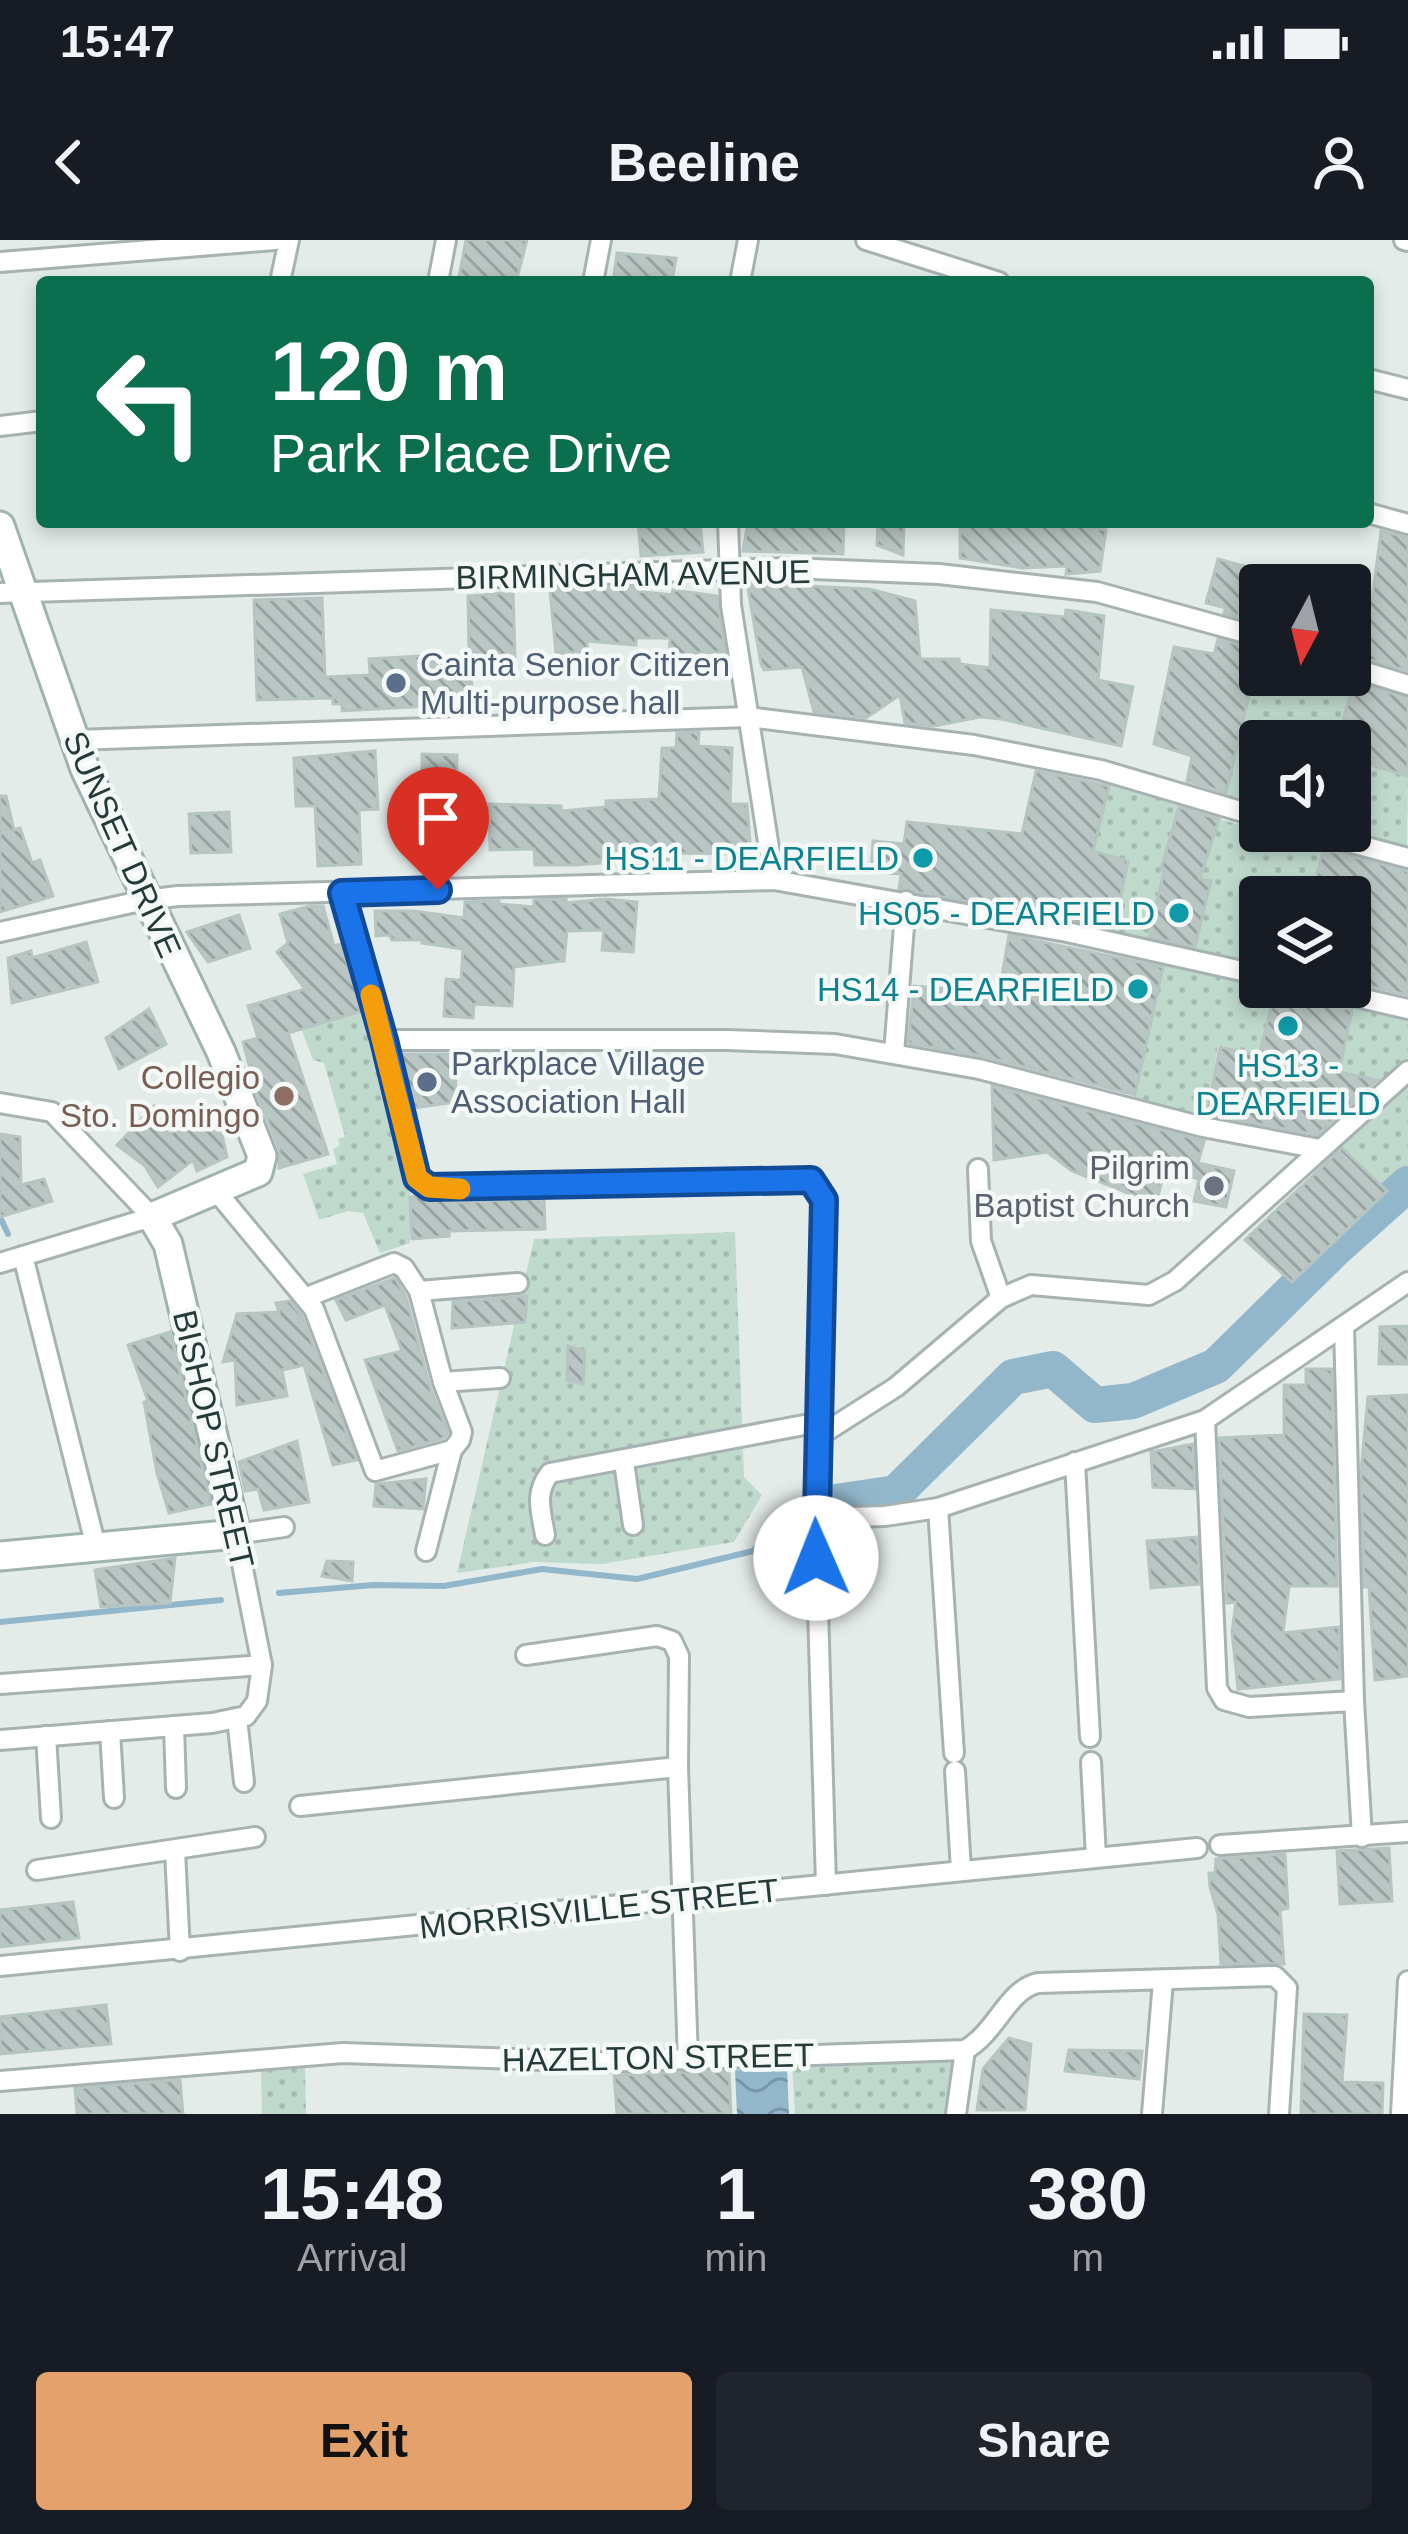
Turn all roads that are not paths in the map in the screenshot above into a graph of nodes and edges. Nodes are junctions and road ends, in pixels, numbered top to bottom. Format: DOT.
graph roads {
  1 [pos="275,240"];
  2 [pos="289,240"];
  3 [pos="446,240"];
  4 [pos="601,240"];
  5 [pos="748,240"];
  6 [pos="866,240"];
  7 [pos="0,262"];
  8 [pos="281,276"];
  9 [pos="439,276"];
  10 [pos="594,276"];
  11 [pos="741,276"];
  12 [pos="980,276"];
  13 [pos="1374,381"];
  14 [pos="1408,388"];
  15 [pos="36,422"];
  16 [pos="0,426"];
  17 [pos="1374,515"];
  18 [pos="1408,524"];
  19 [pos="0,526"];
  20 [pos="728,528"];
  21 [pos="728,568"];
  22 [pos="12,592"];
  23 [pos="1239,632"];
  24 [pos="1371,674"];
  25 [pos="1408,686"];
  26 [pos="748,717"];
  27 [pos="74,740"];
  28 [pos="1239,811"];
  29 [pos="1371,847"];
  30 [pos="1408,857"];
  31 [pos="774,880"];
  32 [pos="342,893"];
  33 [pos="145,900"];
  34 [pos="907,901"];
  35 [pos="0,932"];
  36 [pos="1239,970"];
  37 [pos="1371,1001"];
  38 [pos="1408,1009"];
  39 [pos="384,1040"];
  40 [pos="894,1053"];
  41 [pos="1408,1071"];
  42 [pos="0,1102"];
  43 [pos="1320,1149"];
  44 [pos="978,1168"];
  45 [pos="217,1192"];
  46 [pos="152,1217"];
  47 [pos="23,1256"];
  48 [pos="0,1263"];
  49 [pos="1408,1282"];
  50 [pos="518,1283"];
  51 [pos="419,1291"];
  52 [pos="307,1298"];
  53 [pos="1001,1298"];
  54 [pos="1343,1326"];
  55 [pos="500,1378"];
  56 [pos="443,1382"];
  57 [pos="1205,1420"];
  58 [pos="819,1429"];
  59 [pos="452,1450"];
  60 [pos="624,1462"];
  61 [pos="1075,1462"];
  62 [pos="938,1508"];
  63 [pos="815,1518"];
  64 [pos="633,1525"];
  65 [pos="284,1527"];
  66 [pos="236,1534"];
  67 [pos="545,1535"];
  68 [pos="96,1546"];
  69 [pos="426,1551"];
  70 [pos="0,1556"];
  71 [pos="526,1654"];
  72 [pos="262,1665"];
  73 [pos="0,1684"];
  74 [pos="1354,1701"];
  75 [pos="238,1718"];
  76 [pos="174,1726"];
  77 [pos="110,1731"];
  78 [pos="46,1736"];
  79 [pos="1090,1737"];
  80 [pos="0,1740"];
  81 [pos="1091,1762"];
  82 [pos="678,1767"];
  83 [pos="244,1782"];
  84 [pos="176,1788"];
  85 [pos="114,1798"];
  86 [pos="300,1806"];
  87 [pos="51,1818"];
  88 [pos="1408,1832"];
  89 [pos="1362,1837"];
  90 [pos="255,1838"];
  91 [pos="1220,1845"];
  92 [pos="1197,1848"];
  93 [pos="175,1851"];
  94 [pos="1096,1857"];
  95 [pos="38,1870"];
  96 [pos="961,1870"];
  97 [pos="826,1885"];
  98 [pos="682,1900"];
  99 [pos="180,1951"];
  100 [pos="0,1966"];
  101 [pos="1163,1981"];
  102 [pos="1408,1981"];
  103 [pos="965,2050"];
  104 [pos="688,2061"];
  105 [pos="0,2081"];
  106 [pos="956,2114"];
  107 [pos="1152,2114"];
  108 [pos="1279,2114"];
  109 [pos="1400,2114"];
  1 -- 7 [label="street"];
  2 -- 8 [label="street"];
  3 -- 9 [label="street"];
  4 -- 10 [label="street"];
  5 -- 11 [label="street"];
  6 -- 12 [label="street"];
  13 -- 14 [label="street"];
  15 -- 16 [label="street"];
  17 -- 18 [label="street"];
  19 -- 22 [label="street, SUNSET DRIVE"];
  20 -- 21 [label="street"];
  21 -- 22 [label="street, BIRMINGHAM AVENUE"];
  21 -- 23 [label="street, BIRMINGHAM AVENUE"];
  21 -- 26 [label="street"];
  22 -- 27 [label="street, SUNSET DRIVE"];
  24 -- 25 [label="street"];
  26 -- 27 [label="street"];
  26 -- 28 [label="street"];
  26 -- 31 [label="street"];
  27 -- 33 [label="street, SUNSET DRIVE"];
  29 -- 30 [label="street"];
  31 -- 32 [label="street"];
  31 -- 34 [label="street"];
  32 -- 33 [label="street"];
  32 -- 39 [label="street"];
  33 -- 35 [label="street"];
  33 -- 45 [label="street, SUNSET DRIVE"];
  34 -- 36 [label="street"];
  34 -- 40 [label="street"];
  37 -- 38 [label="street"];
  39 -- 40 [label="street"];
  39 -- 58 [label="street"];
  40 -- 43 [label="street"];
  41 -- 43 [label="street"];
  42 -- 46 [label="street"];
  43 -- 53 [label="street"];
  44 -- 53 [label="street"];
  45 -- 46 [label="street"];
  45 -- 52 [label="street"];
  46 -- 47 [label="street"];
  46 -- 66 [label="street, BISHOP STREET"];
  47 -- 48 [label="street"];
  47 -- 68 [label="street"];
  49 -- 54 [label="street"];
  50 -- 51 [label="street"];
  51 -- 52 [label="street"];
  51 -- 56 [label="street"];
  52 -- 59 [label="street"];
  53 -- 58 [label="street"];
  54 -- 57 [label="street"];
  54 -- 74 [label="street"];
  55 -- 56 [label="street"];
  56 -- 59 [label="street"];
  57 -- 61 [label="street"];
  57 -- 74 [label="street"];
  58 -- 60 [label="street"];
  58 -- 63 [label="street"];
  59 -- 69 [label="street"];
  60 -- 64 [label="street"];
  60 -- 67 [label="street"];
  61 -- 62 [label="street"];
  61 -- 79 [label="street"];
  62 -- 63 [label="street"];
  62 -- 96 [label="street"];
  63 -- 97 [label="street"];
  65 -- 66 [label="street"];
  66 -- 68 [label="street"];
  66 -- 72 [label="street, BISHOP STREET"];
  68 -- 70 [label="street"];
  71 -- 82 [label="street"];
  72 -- 73 [label="street"];
  72 -- 75 [label="street"];
  74 -- 89 [label="street"];
  75 -- 76 [label="street"];
  75 -- 83 [label="street"];
  76 -- 77 [label="street"];
  76 -- 84 [label="street"];
  77 -- 78 [label="street"];
  77 -- 85 [label="street"];
  78 -- 80 [label="street"];
  78 -- 87 [label="street"];
  81 -- 94 [label="street"];
  82 -- 86 [label="street"];
  82 -- 98 [label="street"];
  88 -- 89 [label="street"];
  89 -- 91 [label="street"];
  90 -- 93 [label="street"];
  92 -- 94 [label="street, MORRISVILLE STREET"];
  93 -- 95 [label="street"];
  93 -- 99 [label="street"];
  94 -- 96 [label="street, MORRISVILLE STREET"];
  96 -- 97 [label="street, MORRISVILLE STREET"];
  97 -- 98 [label="street, MORRISVILLE STREET"];
  98 -- 99 [label="street, MORRISVILLE STREET"];
  98 -- 104 [label="street"];
  99 -- 100 [label="street, MORRISVILLE STREET"];
  101 -- 103 [label="street"];
  101 -- 107 [label="street"];
  101 -- 108 [label="street"];
  102 -- 109 [label="street"];
  103 -- 104 [label="street, HAZELTON STREET"];
  103 -- 106 [label="street"];
  104 -- 105 [label="street, HAZELTON STREET"];
}
